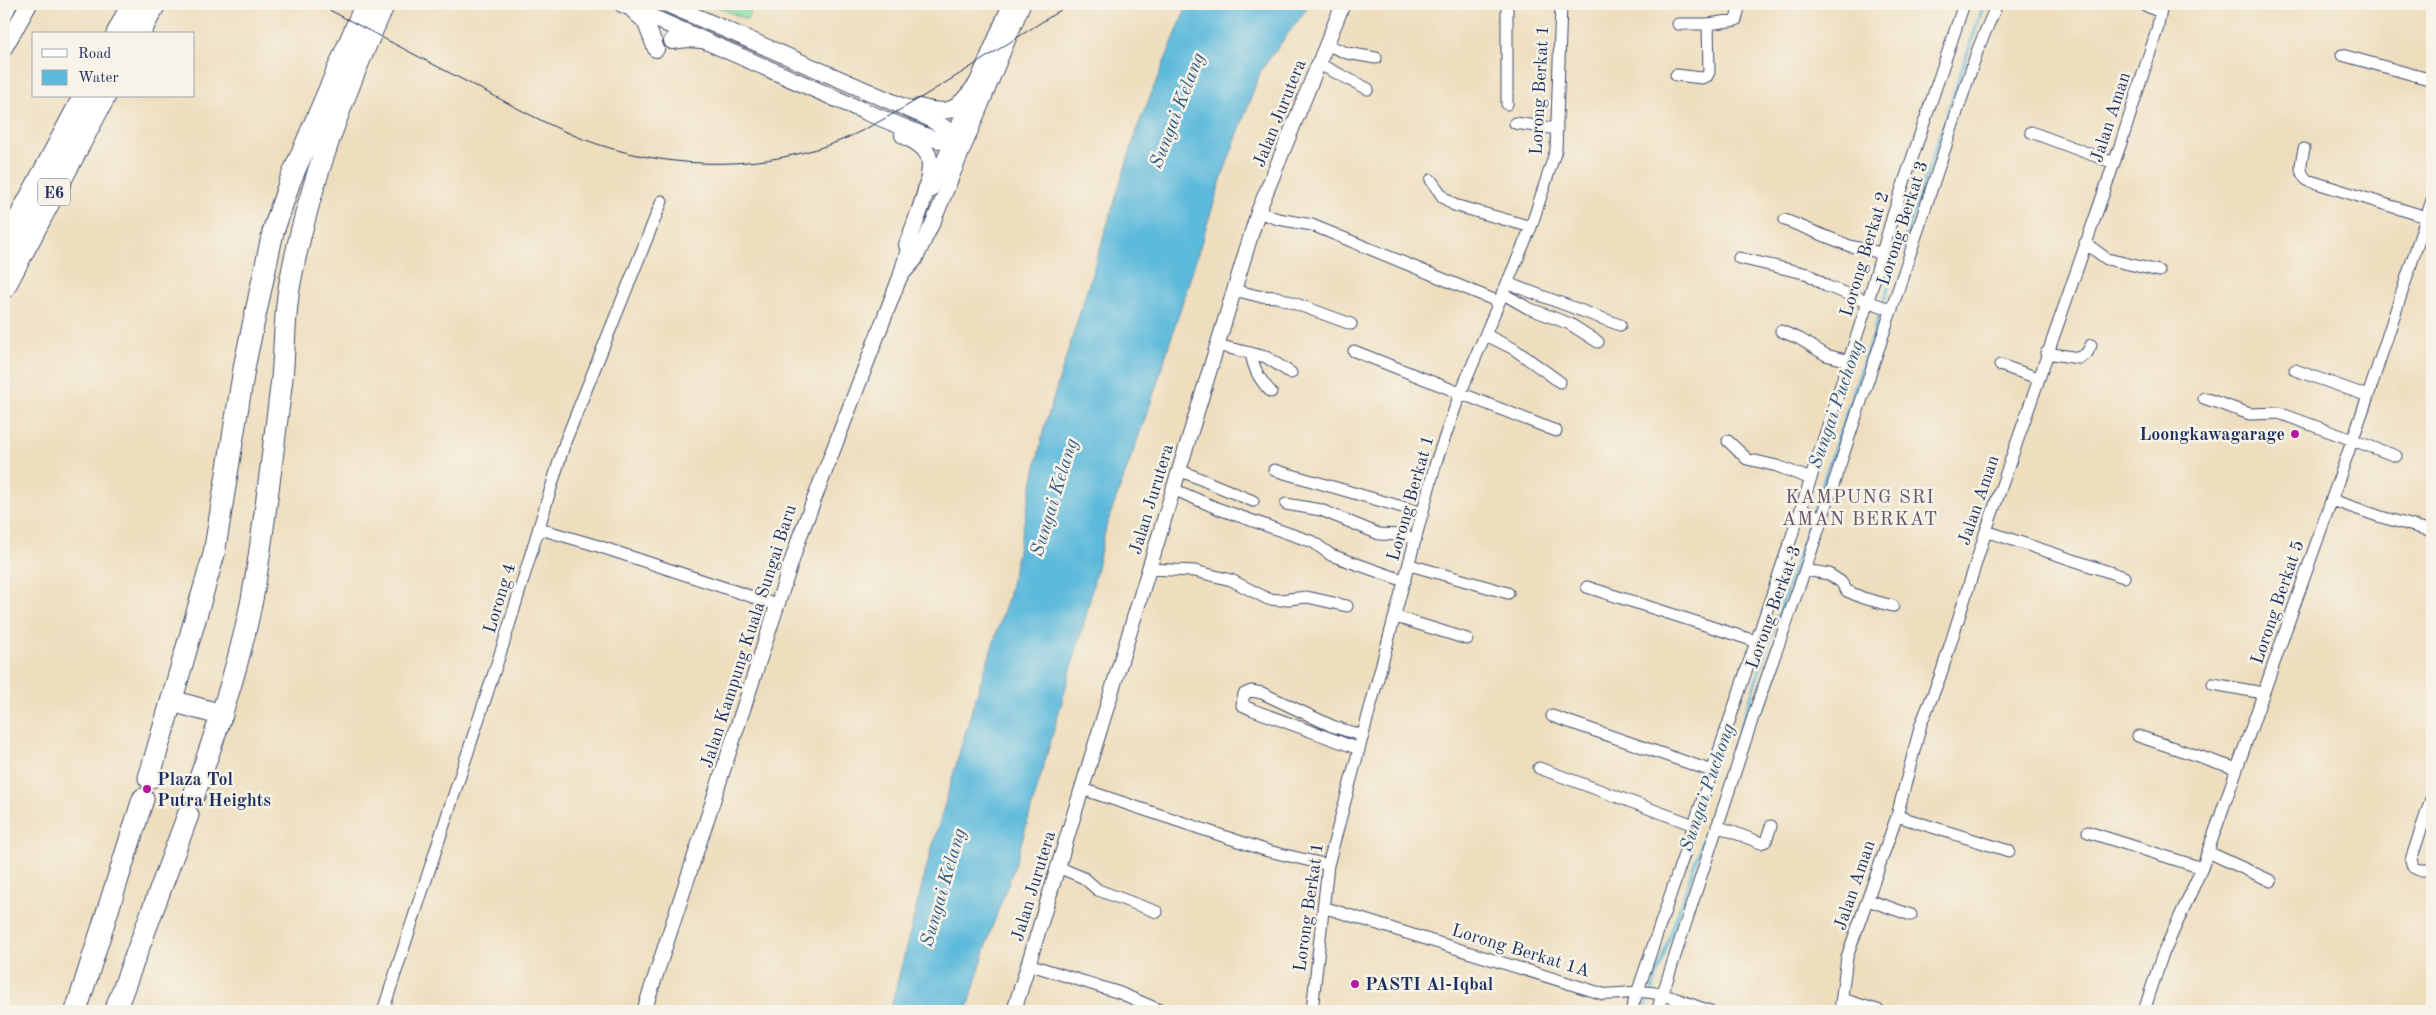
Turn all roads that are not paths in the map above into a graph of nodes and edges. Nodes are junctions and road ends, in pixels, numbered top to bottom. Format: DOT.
graph roads {
  1 [pos="9,4"];
  2 [pos="30,4"];
  3 [pos="132,4"];
  4 [pos="155,4"];
  5 [pos="366,4"];
  6 [pos="384,4"];
  7 [pos="662,4"];
  8 [pos="667,4"];
  9 [pos="1010,4"];
  10 [pos="1023,4"];
  11 [pos="1343,4"];
  12 [pos="1507,4"];
  13 [pos="1561,4"];
  14 [pos="1740,4"];
  15 [pos="1964,4"];
  16 [pos="1997,4"];
  17 [pos="2143,4"];
  18 [pos="627,6"];
  19 [pos="2161,8"];
  20 [pos="4,14"];
  21 [pos="699,18"];
  22 [pos="672,24"];
  23 [pos="1678,24"];
  24 [pos="1708,24"];
  25 [pos="118,32"];
  26 [pos="140,32"];
  27 [pos="672,41"];
  28 [pos="710,41"];
  29 [pos="1327,45"];
  30 [pos="4,48"];
  31 [pos="656,49"];
  32 [pos="1004,51"];
  33 [pos="2342,55"];
  34 [pos="1376,58"];
  35 [pos="1319,64"];
  36 [pos="1676,75"];
  37 [pos="2432,80"];
  38 [pos="975,86"];
  39 [pos="1368,89"];
  40 [pos="869,92"];
  41 [pos="83,98"];
  42 [pos="104,98"];
  43 [pos="1507,104"];
  44 [pos="866,112"];
  45 [pos="1515,123"];
  46 [pos="1557,129"];
  47 [pos="2032,132"];
  48 [pos="954,138"];
  49 [pos="2304,149"];
  50 [pos="2114,163"];
  51 [pos="1431,180"];
  52 [pos="2432,200"];
  53 [pos="662,201"];
  54 [pos="1258,212"];
  55 [pos="2426,217"];
  56 [pos="1785,220"];
  57 [pos="1532,227"];
  58 [pos="926,236"];
  59 [pos="2085,243"];
  60 [pos="907,245"];
  61 [pos="4,247"];
  62 [pos="1882,253"];
  63 [pos="1739,258"];
  64 [pos="2159,271"];
  65 [pos="900,277"];
  66 [pos="4,288"];
  67 [pos="1234,290"];
  68 [pos="1503,293"];
  69 [pos="1871,302"];
  70 [pos="1890,309"];
  71 [pos="1352,324"];
  72 [pos="1620,325"];
  73 [pos="1781,331"];
  74 [pos="1486,334"];
  75 [pos="1598,342"];
  76 [pos="1217,345"];
  77 [pos="2091,345"];
  78 [pos="1354,351"];
  79 [pos="1251,353"];
  80 [pos="2046,353"];
  81 [pos="1849,361"];
  82 [pos="2000,365"];
  83 [pos="2295,370"];
  84 [pos="1291,373"];
  85 [pos="2038,378"];
  86 [pos="1560,382"];
  87 [pos="1271,392"];
  88 [pos="1460,394"];
  89 [pos="2368,396"];
  90 [pos="2204,398"];
  91 [pos="1556,431"];
  92 [pos="1728,441"];
  93 [pos="2352,442"];
  94 [pos="2396,456"];
  95 [pos="1179,470"];
  96 [pos="1274,470"];
  97 [pos="1810,479"];
  98 [pos="1173,489"];
  99 [pos="2332,500"];
  100 [pos="1253,501"];
  101 [pos="1286,504"];
  102 [pos="1801,509"];
  103 [pos="1423,513"];
  104 [pos="1822,518"];
  105 [pos="540,529"];
  106 [pos="2432,530"];
  107 [pos="1986,531"];
  108 [pos="1416,539"];
  109 [pos="1410,566"];
  110 [pos="1149,569"];
  111 [pos="1805,570"];
  112 [pos="2124,577"];
  113 [pos="1406,581"];
  114 [pos="1586,587"];
  115 [pos="1508,593"];
  116 [pos="777,606"];
  117 [pos="1347,606"];
  118 [pos="1893,606"];
  119 [pos="1396,617"];
  120 [pos="1467,639"];
  121 [pos="1753,645"];
  122 [pos="1773,657"];
  123 [pos="2212,684"];
  124 [pos="2264,693"];
  125 [pos="172,700"];
  126 [pos="1735,701"];
  127 [pos="1756,708"];
  128 [pos="222,716"];
  129 [pos="1552,716"];
  130 [pos="1363,736"];
  131 [pos="2138,736"];
  132 [pos="1360,749"];
  133 [pos="1539,768"];
  134 [pos="2237,769"];
  135 [pos="1712,771"];
  136 [pos="149,778"];
  137 [pos="1082,789"];
  138 [pos="194,795"];
  139 [pos="2432,798"];
  140 [pos="144,799"];
  141 [pos="188,815"];
  142 [pos="1897,816"];
  143 [pos="1694,825"];
  144 [pos="1717,826"];
  145 [pos="1771,826"];
  146 [pos="2088,832"];
  147 [pos="2009,851"];
  148 [pos="2208,852"];
  149 [pos="1328,864"];
  150 [pos="1058,867"];
  151 [pos="2202,868"];
  152 [pos="2432,870"];
  153 [pos="2271,881"];
  154 [pos="1868,900"];
  155 [pos="1323,907"];
  156 [pos="1157,912"];
  157 [pos="1911,915"];
  158 [pos="1028,964"];
  159 [pos="1640,992"];
  160 [pos="1660,994"];
  161 [pos="1842,999"];
  162 [pos="76,1011"];
  163 [pos="115,1011"];
  164 [pos="383,1011"];
  165 [pos="644,1011"];
  166 [pos="1014,1011"];
  167 [pos="1162,1011"];
  168 [pos="1312,1011"];
  169 [pos="1631,1011"];
  170 [pos="1657,1011"];
  171 [pos="1710,1011"];
  172 [pos="1840,1011"];
  173 [pos="1880,1011"];
  174 [pos="2144,1011"];
  1 -- 20 [label="main road"];
  2 -- 30 [label="main road"];
  3 -- 25 [label="highway"];
  4 -- 26 [label="highway"];
  5 -- 125 [label="highway"];
  6 -- 128 [label="highway"];
  7 -- 22 [label="main road"];
  8 -- 21 [label="main road"];
  9 -- 38 [label="street, Jalan Kampung Kuala Sungai Baru"];
  10 -- 32 [label="street, Jalan Kampung Kuala Sungai Baru"];
  11 -- 29 [label="street, Jalan Jurutera"];
  12 -- 43 [label="street"];
  13 -- 46 [label="street, Lorong Berkat 1"];
  14 -- 24 [label="street"];
  15 -- 62 [label="street, Lorong Berkat 2"];
  16 -- 70 [label="street, Lorong Berkat 3"];
  17 -- 19 [label="street"];
  18 -- 22 [label="main road"];
  18 -- 31 [label="main road"];
  19 -- 50 [label="street, Jalan Aman"];
  21 -- 22 [label="main road"];
  21 -- 40 [label="main road"];
  22 -- 28 [label="main road"];
  23 -- 24 [label="street"];
  24 -- 36 [label="street"];
  27 -- 28 [label="main road"];
  28 -- 44 [label="main road"];
  29 -- 34 [label="street"];
  29 -- 35 [label="street, Jalan Jurutera"];
  32 -- 48 [label="street"];
  32 -- 58 [label="street, Jalan Kampung Kuala Sungai Baru"];
  33 -- 37 [label="street"];
  35 -- 39 [label="street"];
  35 -- 54 [label="street, Jalan Jurutera"];
  38 -- 40 [label="main road"];
  38 -- 48 [label="street, Jalan Kampung Kuala Sungai Baru"];
  40 -- 48 [label="main road"];
  41 -- 61 [label="highway, E6"];
  42 -- 66 [label="highway, E6"];
  44 -- 48 [label="main road"];
  44 -- 60 [label="main road"];
  45 -- 46 [label="street"];
  46 -- 57 [label="street, Lorong Berkat 1"];
  47 -- 50 [label="street"];
  48 -- 58 [label="street"];
  48 -- 60 [label="street, Jalan Kampung Kuala Sungai Baru"];
  49 -- 55 [label="street"];
  50 -- 59 [label="street, Jalan Aman"];
  51 -- 57 [label="street"];
  52 -- 55 [label="street, Lorong Berkat 5"];
  53 -- 105 [label="street, Lorong 4"];
  54 -- 67 [label="street, Jalan Jurutera"];
  54 -- 68 [label="street"];
  55 -- 89 [label="street, Lorong Berkat 5"];
  56 -- 62 [label="street"];
  57 -- 68 [label="street, Lorong Berkat 1"];
  58 -- 65 [label="street, Jalan Kampung Kuala Sungai Baru"];
  59 -- 64 [label="street"];
  59 -- 80 [label="street, Jalan Aman"];
  60 -- 65 [label="street, Jalan Kampung Kuala Sungai Baru"];
  62 -- 69 [label="street, Lorong Berkat 2"];
  63 -- 69 [label="street"];
  65 -- 116 [label="street, Jalan Kampung Kuala Sungai Baru"];
  67 -- 71 [label="street"];
  67 -- 76 [label="street, Jalan Jurutera"];
  68 -- 72 [label="street"];
  68 -- 74 [label="street, Lorong Berkat 1"];
  68 -- 75 [label="street"];
  69 -- 70 [label="street"];
  69 -- 81 [label="street, Lorong Berkat 2"];
  70 -- 104 [label="street, Lorong Berkat 3"];
  73 -- 81 [label="street"];
  74 -- 86 [label="street"];
  74 -- 88 [label="street, Lorong Berkat 1"];
  76 -- 79 [label="street"];
  76 -- 95 [label="street, Jalan Jurutera"];
  77 -- 80 [label="street"];
  78 -- 88 [label="street"];
  79 -- 84 [label="street"];
  79 -- 87 [label="street"];
  80 -- 85 [label="street, Jalan Aman"];
  81 -- 97 [label="street, Lorong Berkat 2"];
  82 -- 85 [label="street"];
  83 -- 89 [label="street"];
  85 -- 107 [label="street, Jalan Aman"];
  88 -- 91 [label="street"];
  88 -- 103 [label="street, Lorong Berkat 1"];
  89 -- 93 [label="street, Lorong Berkat 5"];
  90 -- 93 [label="street"];
  92 -- 97 [label="street"];
  93 -- 94 [label="street"];
  93 -- 99 [label="street, Lorong Berkat 5"];
  95 -- 98 [label="street, Jalan Jurutera"];
  95 -- 100 [label="street"];
  96 -- 103 [label="street"];
  97 -- 102 [label="street, Lorong Berkat 2"];
  98 -- 110 [label="street, Jalan Jurutera"];
  98 -- 113 [label="street"];
  99 -- 106 [label="street"];
  99 -- 124 [label="street, Lorong Berkat 5"];
  101 -- 108 [label="street"];
  102 -- 104 [label="street"];
  102 -- 121 [label="street, Lorong Berkat 2"];
  103 -- 108 [label="street, Lorong Berkat 1"];
  104 -- 111 [label="street, Lorong Berkat 3"];
  105 -- 116 [label="street"];
  105 -- 164 [label="street, Lorong 4"];
  107 -- 112 [label="street"];
  107 -- 142 [label="street, Jalan Aman"];
  108 -- 109 [label="street, Lorong Berkat 1"];
  109 -- 113 [label="street, Lorong Berkat 1"];
  109 -- 115 [label="street"];
  110 -- 117 [label="street"];
  110 -- 137 [label="street, Jalan Jurutera"];
  111 -- 118 [label="street"];
  111 -- 122 [label="street, Lorong Berkat 3"];
  113 -- 119 [label="street, Lorong Berkat 1"];
  114 -- 121 [label="street"];
  116 -- 165 [label="street, Jalan Kampung Kuala Sungai Baru"];
  119 -- 120 [label="street"];
  119 -- 130 [label="street, Lorong Berkat 1"];
  121 -- 122 [label="street"];
  121 -- 126 [label="street, Lorong Berkat 2"];
  122 -- 127 [label="street, Lorong Berkat 3"];
  123 -- 124 [label="street"];
  124 -- 134 [label="street, Lorong Berkat 5"];
  125 -- 128 [label="highway"];
  125 -- 136 [label="highway"];
  126 -- 127 [label="street"];
  126 -- 135 [label="street, Lorong Berkat 2"];
  127 -- 144 [label="street, Lorong Berkat 3"];
  128 -- 138 [label="highway"];
  129 -- 135 [label="street"];
  130 -- 132 [label="street, Lorong Berkat 1"];
  130 -- 132 [label="street"];
  131 -- 134 [label="street"];
  132 -- 149 [label="street, Lorong Berkat 1"];
  133 -- 143 [label="street"];
  134 -- 148 [label="street, Lorong Berkat 5"];
  135 -- 143 [label="street, Lorong Berkat 2"];
  137 -- 149 [label="street"];
  137 -- 150 [label="street, Jalan Jurutera"];
  139 -- 152 [label="street"];
  140 -- 162 [label="highway"];
  141 -- 163 [label="highway"];
  142 -- 147 [label="street"];
  142 -- 154 [label="street, Jalan Aman"];
  143 -- 159 [label="street, Lorong Berkat 2"];
  144 -- 145 [label="street"];
  144 -- 160 [label="street, Lorong Berkat 3"];
  146 -- 151 [label="street"];
  148 -- 151 [label="street, Lorong Berkat 5"];
  148 -- 153 [label="street"];
  149 -- 155 [label="street, Lorong Berkat 1"];
  150 -- 156 [label="street"];
  150 -- 158 [label="street, Jalan Jurutera"];
  151 -- 174 [label="street, Lorong Berkat 5"];
  154 -- 157 [label="street"];
  154 -- 161 [label="street, Jalan Aman"];
  155 -- 159 [label="street, Lorong Berkat 1A"];
  155 -- 168 [label="street, Lorong Berkat 1"];
  158 -- 166 [label="street, Jalan Jurutera"];
  158 -- 167 [label="street"];
  159 -- 160 [label="street, Lorong Berkat 1A"];
  159 -- 169 [label="street, Lorong Berkat 2"];
  160 -- 170 [label="street, Lorong Berkat 3"];
  160 -- 171 [label="street, Lorong Berkat 1A"];
  161 -- 172 [label="street, Jalan Aman"];
  161 -- 173 [label="street"];
}
